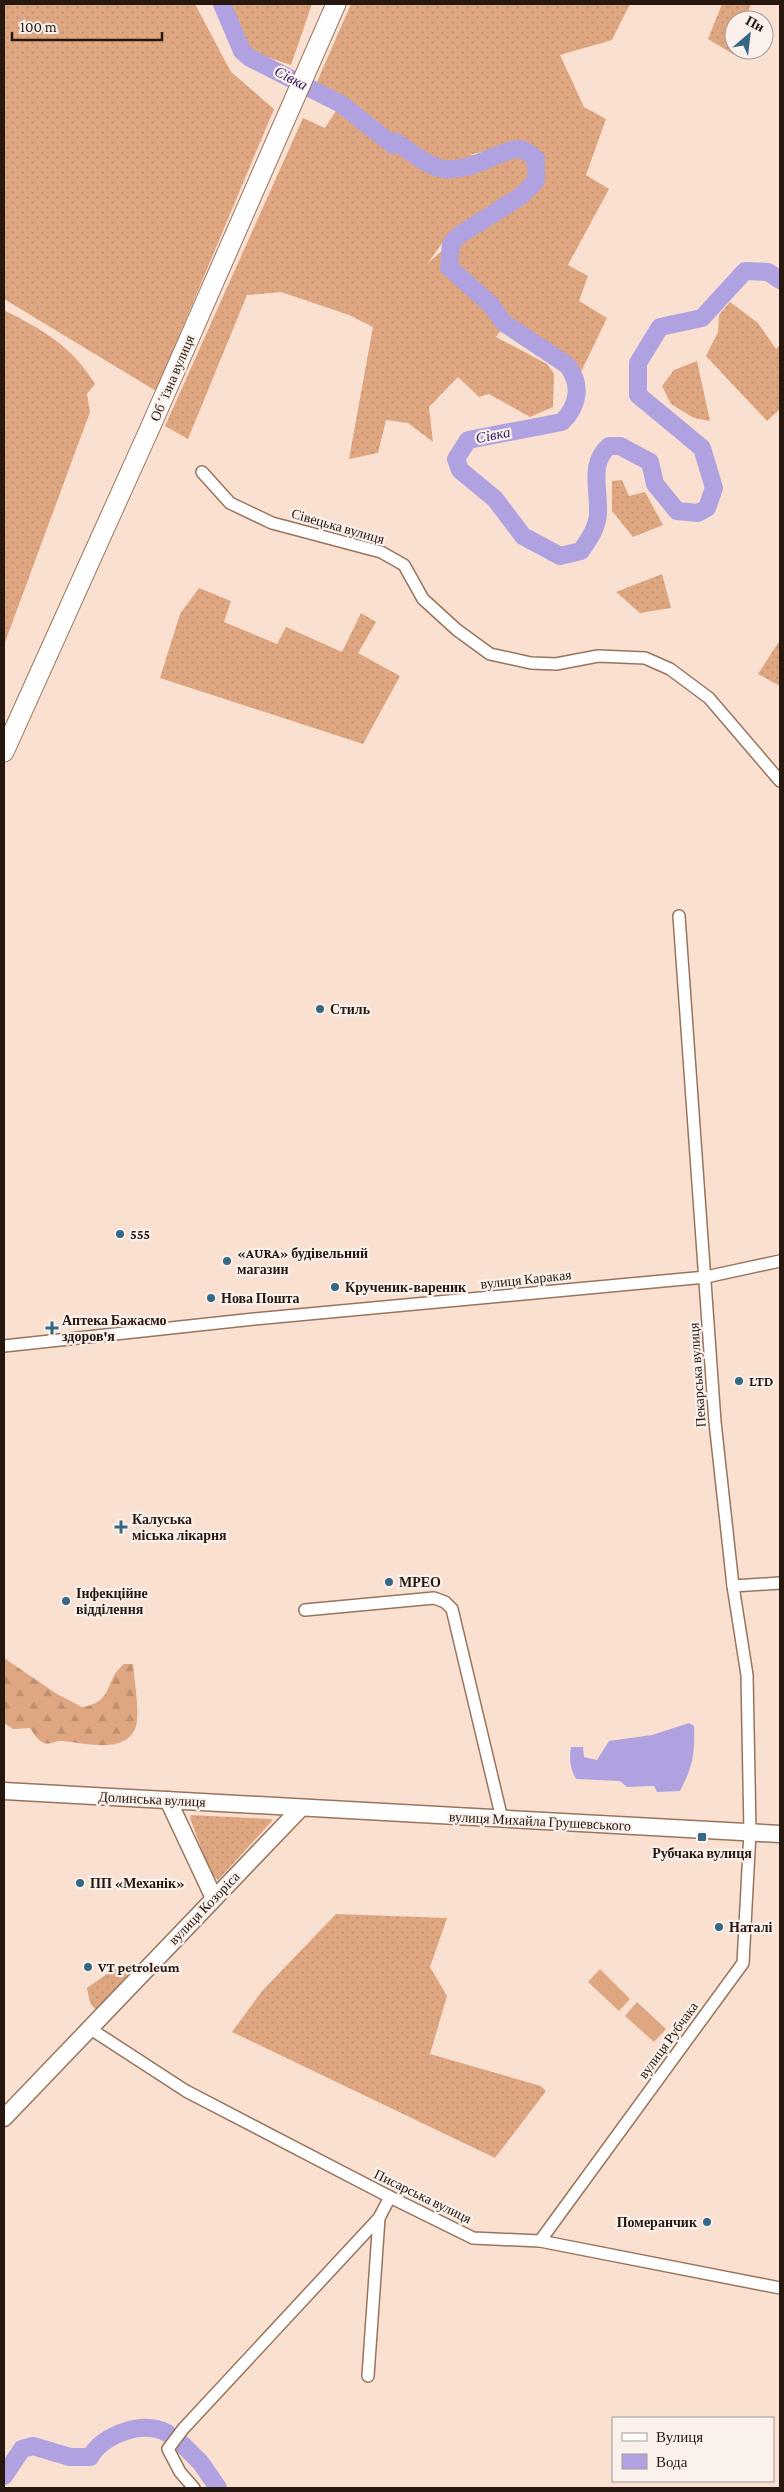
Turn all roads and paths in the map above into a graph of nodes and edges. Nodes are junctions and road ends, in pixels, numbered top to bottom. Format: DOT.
graph roads {
  1 [pos="336,4"];
  2 [pos="202,472"];
  3 [pos="4,752"];
  4 [pos="780,781"];
  5 [pos="679,916"];
  6 [pos="780,1262"];
  7 [pos="706,1277"];
  8 [pos="4,1346"];
  9 [pos="780,1583"];
  10 [pos="733,1586"];
  11 [pos="305,1610"];
  12 [pos="4,1791"];
  13 [pos="168,1800"];
  14 [pos="301,1808"];
  15 [pos="502,1819"];
  16 [pos="750,1832"];
  17 [pos="780,1834"];
  18 [pos="214,1898"];
  19 [pos="89,2028"];
  20 [pos="4,2118"];
  21 [pos="390,2197"];
  22 [pos="379,2218"];
  23 [pos="540,2241"];
  24 [pos="780,2288"];
  25 [pos="368,2376"];
  26 [pos="194,2488"];
  1 -- 3 [label="main road, Обʼїзна вулиця"];
  2 -- 4 [label="street, Сівецька вулиця"];
  5 -- 7 [label="street, Пекарська вулиця"];
  6 -- 7 [label="street, вулиця Каракая"];
  7 -- 8 [label="street, вулиця Каракая"];
  7 -- 10 [label="street, Пекарська вулиця"];
  9 -- 10 [label="street"];
  10 -- 16 [label="street, Пекарська вулиця"];
  11 -- 15 [label="street"];
  12 -- 13 [label="main road, Долинська вулиця"];
  13 -- 14 [label="main road, Долинська вулиця"];
  13 -- 18 [label="main road"];
  14 -- 15 [label="main road, вулиця Михайла Грушевського"];
  14 -- 18 [label="main road, вулиця Козоріса"];
  15 -- 16 [label="main road, вулиця Михайла Грушевського"];
  16 -- 17 [label="main road, вулиця Михайла Грушевського"];
  16 -- 23 [label="street, вулиця Рубчака"];
  18 -- 19 [label="main road, вулиця Козоріса"];
  19 -- 20 [label="main road, вулиця Козоріса"];
  19 -- 21 [label="street, Писарська вулиця"];
  21 -- 22 [label="street"];
  21 -- 23 [label="street, Писарська вулиця"];
  22 -- 25 [label="street"];
  22 -- 26 [label="street"];
  23 -- 24 [label="street, Писарська вулиця"];
}
